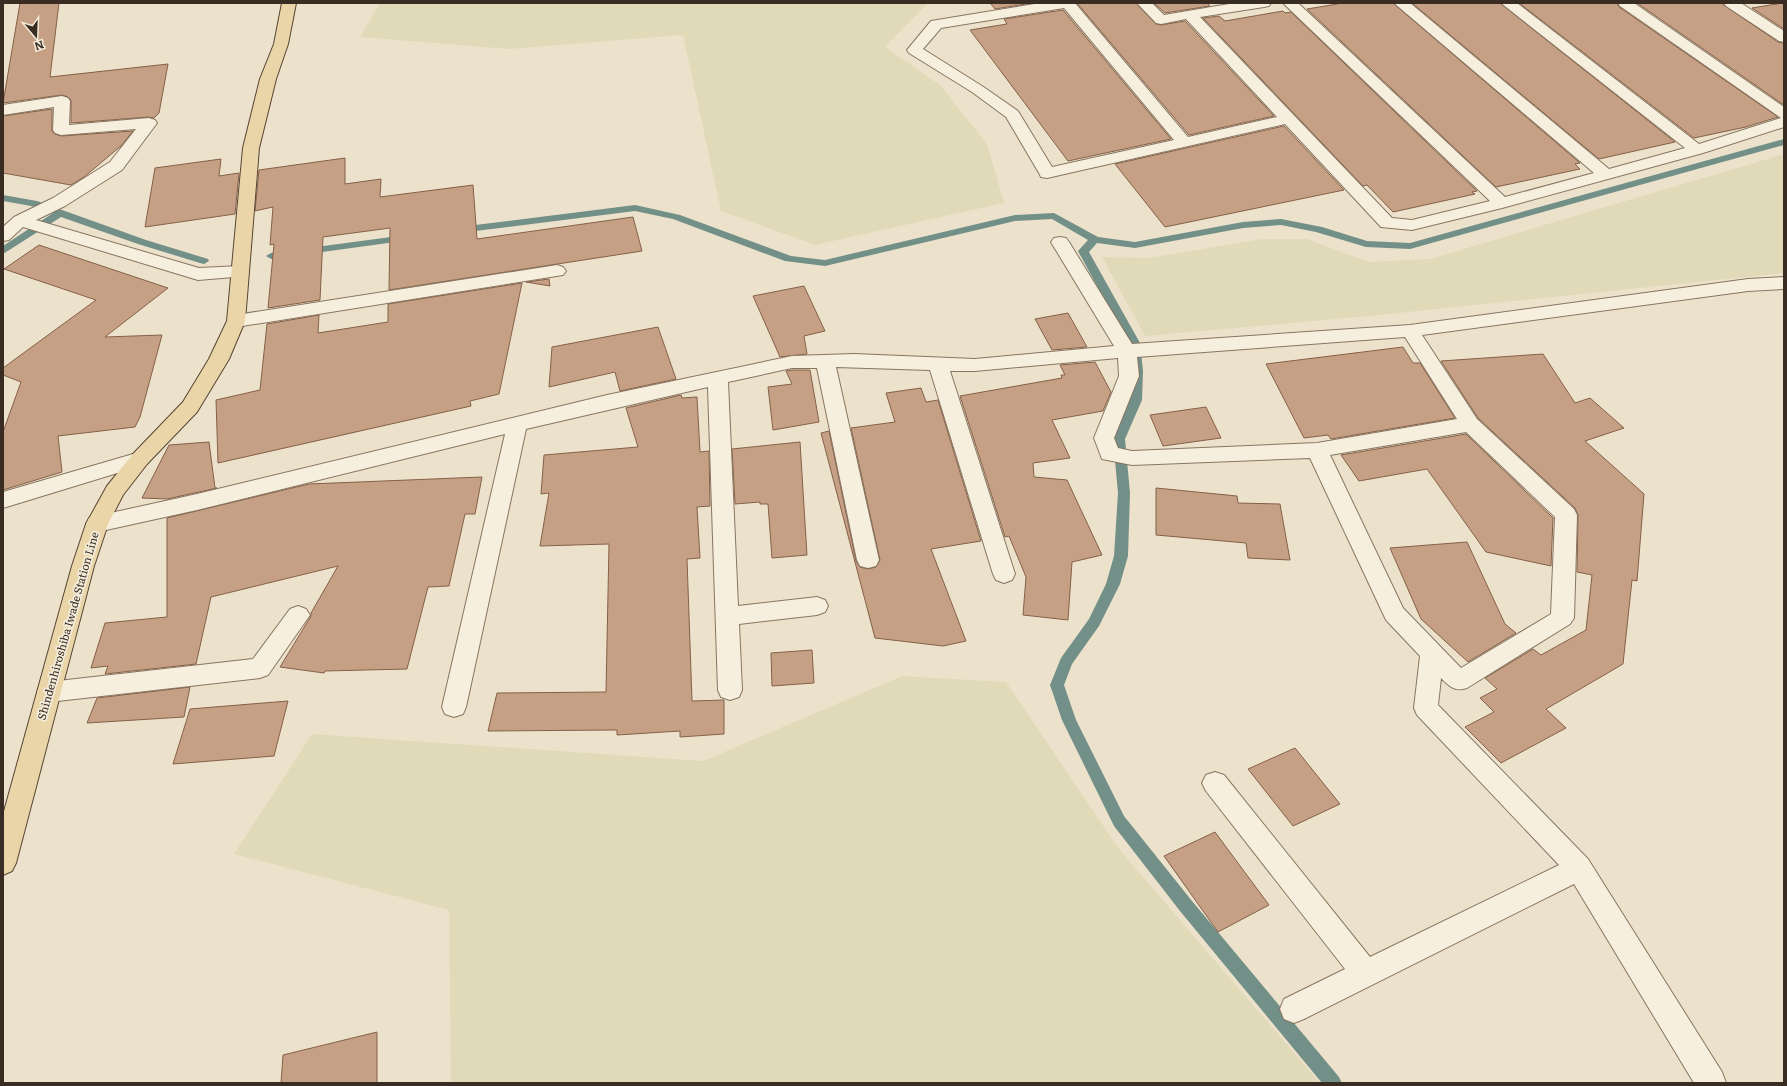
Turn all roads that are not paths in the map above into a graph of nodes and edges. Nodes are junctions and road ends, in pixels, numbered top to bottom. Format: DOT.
graph roads {
  1 [pos="289,3"];
  2 [pos="1068,3"];
  3 [pos="1144,3"];
  4 [pos="1264,3"];
  5 [pos="1290,3"];
  6 [pos="1401,3"];
  7 [pos="1508,3"];
  8 [pos="1625,3"];
  9 [pos="1731,3"];
  10 [pos="1189,14"];
  11 [pos="1784,38"];
  12 [pos="3,110"];
  13 [pos="1784,114"];
  14 [pos="1288,119"];
  15 [pos="1784,122"];
  16 [pos="1184,142"];
  17 [pos="1697,150"];
  18 [pos="1606,175"];
  19 [pos="1502,203"];
  20 [pos="20,221"];
  21 [pos="3,236"];
  22 [pos="1060,242"];
  23 [pos="557,271"];
  24 [pos="240,272"];
  25 [pos="1784,283"];
  26 [pos="236,321"];
  27 [pos="1410,331"];
  28 [pos="1127,351"];
  29 [pos="825,361"];
  30 [pos="938,364"];
  31 [pos="718,377"];
  32 [pos="1470,424"];
  33 [pos="517,425"];
  34 [pos="1317,450"];
  35 [pos="140,459"];
  36 [pos="3,500"];
  37 [pos="97,524"];
  38 [pos="868,560"];
  39 [pos="1004,574"];
  40 [pos="817,606"];
  41 [pos="298,615"];
  42 [pos="727,616"];
  43 [pos="1432,652"];
  44 [pos="730,690"];
  45 [pos="49,692"];
  46 [pos="454,707"];
  47 [pos="1215,783"];
  48 [pos="3,863"];
  49 [pos="1579,868"];
  50 [pos="1366,974"];
  51 [pos="1294,1009"];
  52 [pos="1711,1083"];
  1 -- 24 [label="main road, Shindenhiroshiba Iwade Station Line"];
  2 -- 16 [label="street"];
  2 -- 16 [label="street"];
  3 -- 10 [label="street"];
  4 -- 10 [label="street"];
  5 -- 19 [label="street"];
  6 -- 18 [label="street"];
  7 -- 17 [label="street"];
  8 -- 13 [label="street"];
  9 -- 11 [label="street"];
  10 -- 14 [label="street"];
  12 -- 20 [label="street"];
  14 -- 16 [label="street"];
  14 -- 19 [label="street"];
  15 -- 17 [label="street"];
  17 -- 18 [label="street"];
  18 -- 19 [label="street"];
  20 -- 21 [label="street"];
  20 -- 24 [label="street"];
  22 -- 28 [label="street"];
  23 -- 26 [label="street"];
  24 -- 26 [label="main road, Shindenhiroshiba Iwade Station Line"];
  25 -- 27 [label="street"];
  26 -- 35 [label="main road, Shindenhiroshiba Iwade Station Line"];
  27 -- 28 [label="street"];
  27 -- 32 [label="street"];
  28 -- 30 [label="street"];
  28 -- 34 [label="street"];
  29 -- 30 [label="street"];
  29 -- 31 [label="street"];
  29 -- 38 [label="street"];
  30 -- 39 [label="street"];
  31 -- 33 [label="street"];
  31 -- 42 [label="street"];
  32 -- 34 [label="street"];
  32 -- 43 [label="street"];
  33 -- 37 [label="street"];
  33 -- 46 [label="street"];
  34 -- 43 [label="street"];
  35 -- 36 [label="street"];
  35 -- 37 [label="main road, Shindenhiroshiba Iwade Station Line"];
  37 -- 45 [label="main road, Shindenhiroshiba Iwade Station Line"];
  40 -- 42 [label="street"];
  41 -- 45 [label="street"];
  42 -- 44 [label="street"];
  43 -- 49 [label="street"];
  45 -- 48 [label="main road, Shindenhiroshiba Iwade Station Line"];
  47 -- 50 [label="street"];
  49 -- 50 [label="street"];
  49 -- 52 [label="street"];
  50 -- 51 [label="street"];
}
